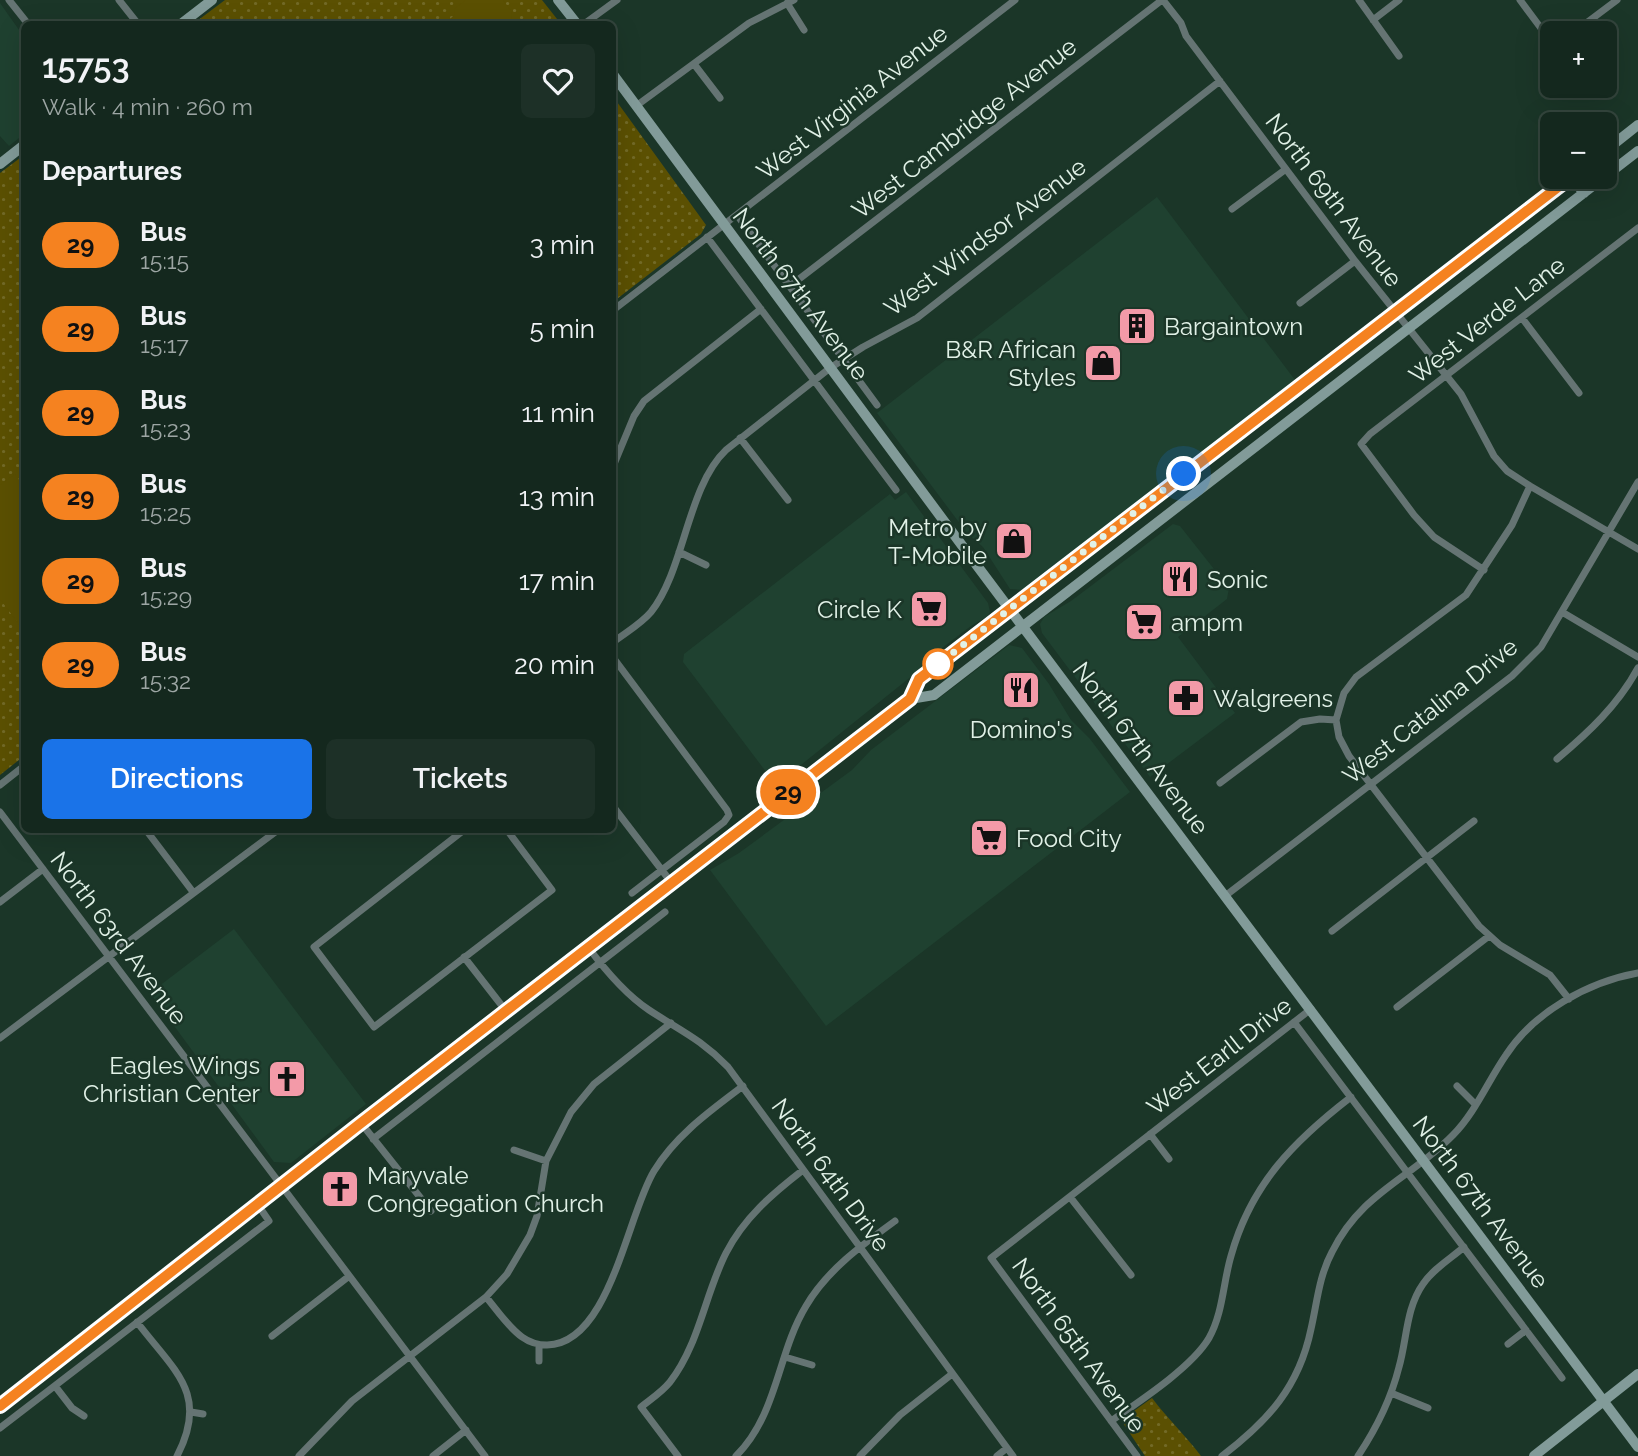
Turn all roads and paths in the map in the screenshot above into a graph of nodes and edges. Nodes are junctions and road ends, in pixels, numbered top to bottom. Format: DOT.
graph roads {
  1 [pos="9,0"];
  2 [pos="120,0"];
  3 [pos="212,0"];
  4 [pos="558,0"];
  5 [pos="617,0"];
  6 [pos="1015,0"];
  7 [pos="1163,0"];
  8 [pos="1359,0"];
  9 [pos="1399,0"];
  10 [pos="1520,0"];
  11 [pos="1618,0"];
  12 [pos="790,1"];
  13 [pos="1374,20"];
  14 [pos="26,21"];
  15 [pos="136,21"];
  16 [pos="185,21"];
  17 [pos="575,21"];
  18 [pos="588,21"];
  19 [pos="1589,21"];
  20 [pos="1540,27"];
  21 [pos="804,30"];
  22 [pos="1399,56"];
  23 [pos="694,64"];
  24 [pos="616,78"];
  25 [pos="1220,81"];
  26 [pos="720,98"];
  27 [pos="636,106"];
  28 [pos="1638,125"];
  29 [pos="1617,142"];
  30 [pos="21,147"];
  31 [pos="1638,151"];
  32 [pos="0,164"];
  33 [pos="1286,169"];
  34 [pos="1555,189"];
  35 [pos="1581,189"];
  36 [pos="1584,193"];
  37 [pos="1232,209"];
  38 [pos="737,215"];
  39 [pos="723,225"];
  40 [pos="1638,228"];
  41 [pos="707,237"];
  42 [pos="1355,261"];
  43 [pos="1444,275"];
  44 [pos="790,286"];
  45 [pos="1457,292"];
  46 [pos="1300,303"];
  47 [pos="616,308"];
  48 [pos="761,309"];
  49 [pos="1396,312"];
  50 [pos="1522,318"];
  51 [pos="1409,328"];
  52 [pos="844,360"];
  53 [pos="830,368"];
  54 [pos="1446,376"];
  55 [pos="814,381"];
  56 [pos="1579,393"];
  57 [pos="877,405"];
  58 [pos="740,438"];
  59 [pos="616,459"];
  60 [pos="1638,482"];
  61 [pos="1531,486"];
  62 [pos="896,489"];
  63 [pos="788,500"];
  64 [pos="1609,533"];
  65 [pos="1638,550"];
  66 [pos="679,552"];
  67 [pos="706,565"];
  68 [pos="1484,570"];
  69 [pos="1010,608"];
  70 [pos="1562,612"];
  71 [pos="1022,625"];
  72 [pos="616,640"];
  73 [pos="1638,657"];
  74 [pos="616,661"];
  75 [pos="1638,668"];
  76 [pos="910,699"];
  77 [pos="1336,720"];
  78 [pos="1557,759"];
  79 [pos="21,768"];
  80 [pos="1220,783"];
  81 [pos="1371,784"];
  82 [pos="0,785"];
  83 [pos="616,810"];
  84 [pos="0,812"];
  85 [pos="1474,821"];
  86 [pos="148,833"];
  87 [pos="274,833"];
  88 [pos="460,833"];
  89 [pos="509,833"];
  90 [pos="1428,858"];
  91 [pos="43,869"];
  92 [pos="662,870"];
  93 [pos="671,882"];
  94 [pos="193,892"];
  95 [pos="632,893"];
  96 [pos="1225,896"];
  97 [pos="0,902"];
  98 [pos="665,912"];
  99 [pos="1332,931"];
  100 [pos="1489,936"];
  101 [pos="588,947"];
  102 [pos="108,956"];
  103 [pos="464,957"];
  104 [pos="600,963"];
  105 [pos="1638,973"];
  106 [pos="1569,999"];
  107 [pos="1397,1007"];
  108 [pos="1311,1009"];
  109 [pos="506,1011"];
  110 [pos="1294,1022"];
  111 [pos="671,1023"];
  112 [pos="0,1038"];
  113 [pos="743,1086"];
  114 [pos="1457,1086"];
  115 [pos="1351,1097"];
  116 [pos="1475,1104"];
  117 [pos="361,1123"];
  118 [pos="1150,1134"];
  119 [pos="373,1139"];
  120 [pos="514,1150"];
  121 [pos="1169,1158"];
  122 [pos="546,1161"];
  123 [pos="1423,1161"];
  124 [pos="803,1170"];
  125 [pos="1407,1172"];
  126 [pos="281,1186"];
  127 [pos="1070,1197"];
  128 [pos="258,1205"];
  129 [pos="431,1211"];
  130 [pos="895,1222"];
  131 [pos="860,1247"];
  132 [pos="1464,1247"];
  133 [pos="991,1258"];
  134 [pos="1131,1275"];
  135 [pos="348,1277"];
  136 [pos="486,1297"];
  137 [pos="137,1322"];
  138 [pos="1526,1330"];
  139 [pos="272,1336"];
  140 [pos="1508,1344"];
  141 [pos="539,1345"];
  142 [pos="409,1356"];
  143 [pos="785,1357"];
  144 [pos="539,1361"];
  145 [pos="812,1365"];
  146 [pos="952,1374"];
  147 [pos="1638,1374"];
  148 [pos="1562,1378"];
  149 [pos="55,1386"];
  150 [pos="1391,1393"];
  151 [pos="1604,1401"];
  152 [pos="0,1406"];
  153 [pos="1428,1408"];
  154 [pos="191,1412"];
  155 [pos="203,1414"];
  156 [pos="84,1416"];
  157 [pos="1111,1421"];
  158 [pos="0,1428"];
  159 [pos="466,1430"];
  160 [pos="1638,1447"];
  161 [pos="1007,1448"];
  162 [pos="177,1456"];
  163 [pos="299,1456"];
  164 [pos="433,1456"];
  165 [pos="485,1456"];
  166 [pos="678,1456"];
  167 [pos="736,1456"];
  168 [pos="860,1456"];
  169 [pos="998,1456"];
  170 [pos="1013,1456"];
  171 [pos="1137,1456"];
  172 [pos="1222,1456"];
  173 [pos="1358,1456"];
  174 [pos="1534,1456"];
  1 -- 14 [label="street"];
  2 -- 15 [label="street"];
  3 -- 16 [label="main road"];
  4 -- 17 [label="main road"];
  5 -- 18 [label="street"];
  6 -- 38 [label="street, West Virginia Avenue"];
  7 -- 25 [label="street, North 69th Avenue"];
  7 -- 44 [label="street, West Cambridge Avenue"];
  8 -- 13 [label="street"];
  9 -- 13 [label="street"];
  10 -- 20 [label="street"];
  11 -- 19 [label="street"];
  12 -- 21 [label="street"];
  12 -- 23 [label="street"];
  13 -- 22 [label="street"];
  23 -- 26 [label="street"];
  23 -- 27 [label="street"];
  24 -- 27 [label="main road, North 67th Avenue"];
  25 -- 33 [label="street, North 69th Avenue"];
  25 -- 52 [label="street, West Windsor Avenue"];
  27 -- 39 [label="main road, North 67th Avenue"];
  28 -- 29 [label="main road"];
  30 -- 32 [label="main road"];
  31 -- 36 [label="main road"];
  33 -- 37 [label="street"];
  33 -- 42 [label="street, North 69th Avenue"];
  34 -- 43 [label="main road"];
  35 -- 36 [label="main road"];
  36 -- 45 [label="main road"];
  38 -- 39 [label="street, West Virginia Avenue"];
  38 -- 44 [label="street, North 67th Avenue"];
  39 -- 41 [label="street, West Virginia Avenue"];
  39 -- 53 [label="main road, North 67th Avenue"];
  40 -- 50 [label="street, West Verde Lane"];
  41 -- 47 [label="street, West Virginia Avenue"];
  41 -- 48 [label="street, North 67th Avenue"];
  42 -- 46 [label="street"];
  42 -- 49 [label="street, North 69th Avenue"];
  43 -- 45 [label="main road"];
  43 -- 49 [label="main road"];
  44 -- 52 [label="street, North 67th Avenue"];
  45 -- 51 [label="main road"];
  48 -- 55 [label="street, North 67th Avenue"];
  48 -- 59 [label="street"];
  49 -- 51 [label="street, North 69th Avenue"];
  49 -- 69 [label="main road"];
  50 -- 54 [label="street, West Verde Lane"];
  50 -- 56 [label="street"];
  51 -- 54 [label="street, North 69th Avenue"];
  51 -- 71 [label="main road"];
  52 -- 53 [label="street, West Windsor Avenue"];
  52 -- 57 [label="street, North 67th Avenue"];
  53 -- 55 [label="street, West Windsor Avenue"];
  53 -- 69 [label="main road, North 67th Avenue"];
  54 -- 61 [label="street, North 69th Avenue"];
  54 -- 68 [label="street, West Verde Lane"];
  55 -- 58 [label="street, West Windsor Avenue"];
  55 -- 62 [label="street, North 67th Avenue"];
  58 -- 63 [label="street"];
  58 -- 66 [label="street, West Windsor Avenue"];
  60 -- 64 [label="street, West Catalina Drive"];
  61 -- 64 [label="street, North 69th Avenue"];
  61 -- 68 [label="street"];
  64 -- 65 [label="street, North 69th Avenue"];
  64 -- 70 [label="street, West Catalina Drive"];
  66 -- 67 [label="street"];
  66 -- 72 [label="street, West Windsor Avenue"];
  68 -- 77 [label="street"];
  69 -- 71 [label="main road, North 67th Avenue"];
  69 -- 76 [label="main road"];
  70 -- 73 [label="street"];
  70 -- 81 [label="street, West Catalina Drive"];
  71 -- 76 [label="main road"];
  71 -- 96 [label="main road, North 67th Avenue"];
  74 -- 92 [label="street"];
  75 -- 78 [label="street"];
  76 -- 93 [label="main road"];
  77 -- 80 [label="street"];
  77 -- 81 [label="street"];
  79 -- 82 [label="street"];
  81 -- 90 [label="street"];
  81 -- 96 [label="street, West Catalina Drive"];
  83 -- 92 [label="street"];
  84 -- 91 [label="street, North 63rd Avenue"];
  85 -- 90 [label="street"];
  86 -- 94 [label="street"];
  87 -- 94 [label="street"];
  88 -- 103 [label="street"];
  89 -- 103 [label="street"];
  90 -- 99 [label="street"];
  90 -- 100 [label="street"];
  91 -- 97 [label="street"];
  91 -- 102 [label="street, North 63rd Avenue"];
  92 -- 93 [label="street"];
  92 -- 95 [label="street"];
  93 -- 101 [label="main road"];
  94 -- 102 [label="street"];
  96 -- 108 [label="main road, North 67th Avenue"];
  98 -- 104 [label="street"];
  100 -- 106 [label="street"];
  100 -- 107 [label="street"];
  101 -- 104 [label="street, North 64th Drive"];
  101 -- 109 [label="main road"];
  102 -- 112 [label="street"];
  102 -- 126 [label="street, North 63rd Avenue"];
  103 -- 109 [label="street"];
  104 -- 111 [label="street, North 64th Drive"];
  104 -- 119 [label="street"];
  105 -- 106 [label="street"];
  106 -- 116 [label="street"];
  108 -- 110 [label="street, West Earll Drive"];
  108 -- 123 [label="main road, North 67th Avenue"];
  109 -- 117 [label="main road"];
  110 -- 115 [label="street, North 67th Avenue"];
  110 -- 118 [label="street, West Earll Drive"];
  111 -- 113 [label="street, North 64th Drive"];
  111 -- 122 [label="street"];
  113 -- 124 [label="street, North 64th Drive"];
  113 -- 141 [label="street"];
  114 -- 116 [label="street"];
  115 -- 125 [label="street, North 67th Avenue"];
  115 -- 157 [label="street"];
  116 -- 123 [label="street"];
  117 -- 119 [label="street"];
  117 -- 126 [label="main road"];
  118 -- 121 [label="street, West Earll Drive"];
  118 -- 127 [label="street, West Earll Drive"];
  119 -- 129 [label="street"];
  120 -- 122 [label="street"];
  122 -- 136 [label="street"];
  123 -- 125 [label="street"];
  123 -- 151 [label="main road, North 67th Avenue"];
  124 -- 131 [label="street, North 64th Drive"];
  124 -- 166 [label="street"];
  125 -- 132 [label="street, North 67th Avenue"];
  125 -- 172 [label="street"];
  126 -- 128 [label="main road"];
  126 -- 135 [label="street, North 63rd Avenue"];
  127 -- 133 [label="street, West Earll Drive"];
  127 -- 134 [label="street"];
  128 -- 137 [label="street"];
  128 -- 152 [label="main road"];
  130 -- 131 [label="street"];
  131 -- 143 [label="street"];
  131 -- 146 [label="street, North 64th Drive"];
  132 -- 138 [label="street, North 67th Avenue"];
  132 -- 150 [label="street"];
  133 -- 157 [label="street, North 65th Avenue"];
  135 -- 139 [label="street"];
  135 -- 142 [label="street, North 63rd Avenue"];
  136 -- 141 [label="street"];
  136 -- 142 [label="street"];
  137 -- 149 [label="street"];
  137 -- 154 [label="street"];
  138 -- 140 [label="street, North 67th Avenue"];
  138 -- 148 [label="street, North 67th Avenue"];
  141 -- 144 [label="street"];
  142 -- 159 [label="street, North 63rd Avenue"];
  142 -- 163 [label="street"];
  143 -- 145 [label="street"];
  143 -- 167 [label="street"];
  146 -- 161 [label="street, North 64th Drive"];
  146 -- 168 [label="street"];
  147 -- 151 [label="main road"];
  149 -- 156 [label="street"];
  149 -- 158 [label="street"];
  150 -- 153 [label="street"];
  150 -- 173 [label="street"];
  151 -- 160 [label="main road, North 67th Avenue"];
  151 -- 174 [label="main road"];
  154 -- 155 [label="street"];
  154 -- 162 [label="street"];
  157 -- 171 [label="street, North 65th Avenue"];
  159 -- 164 [label="street"];
  159 -- 165 [label="street, North 63rd Avenue"];
  161 -- 169 [label="street"];
  161 -- 170 [label="street, North 64th Drive"];
}
